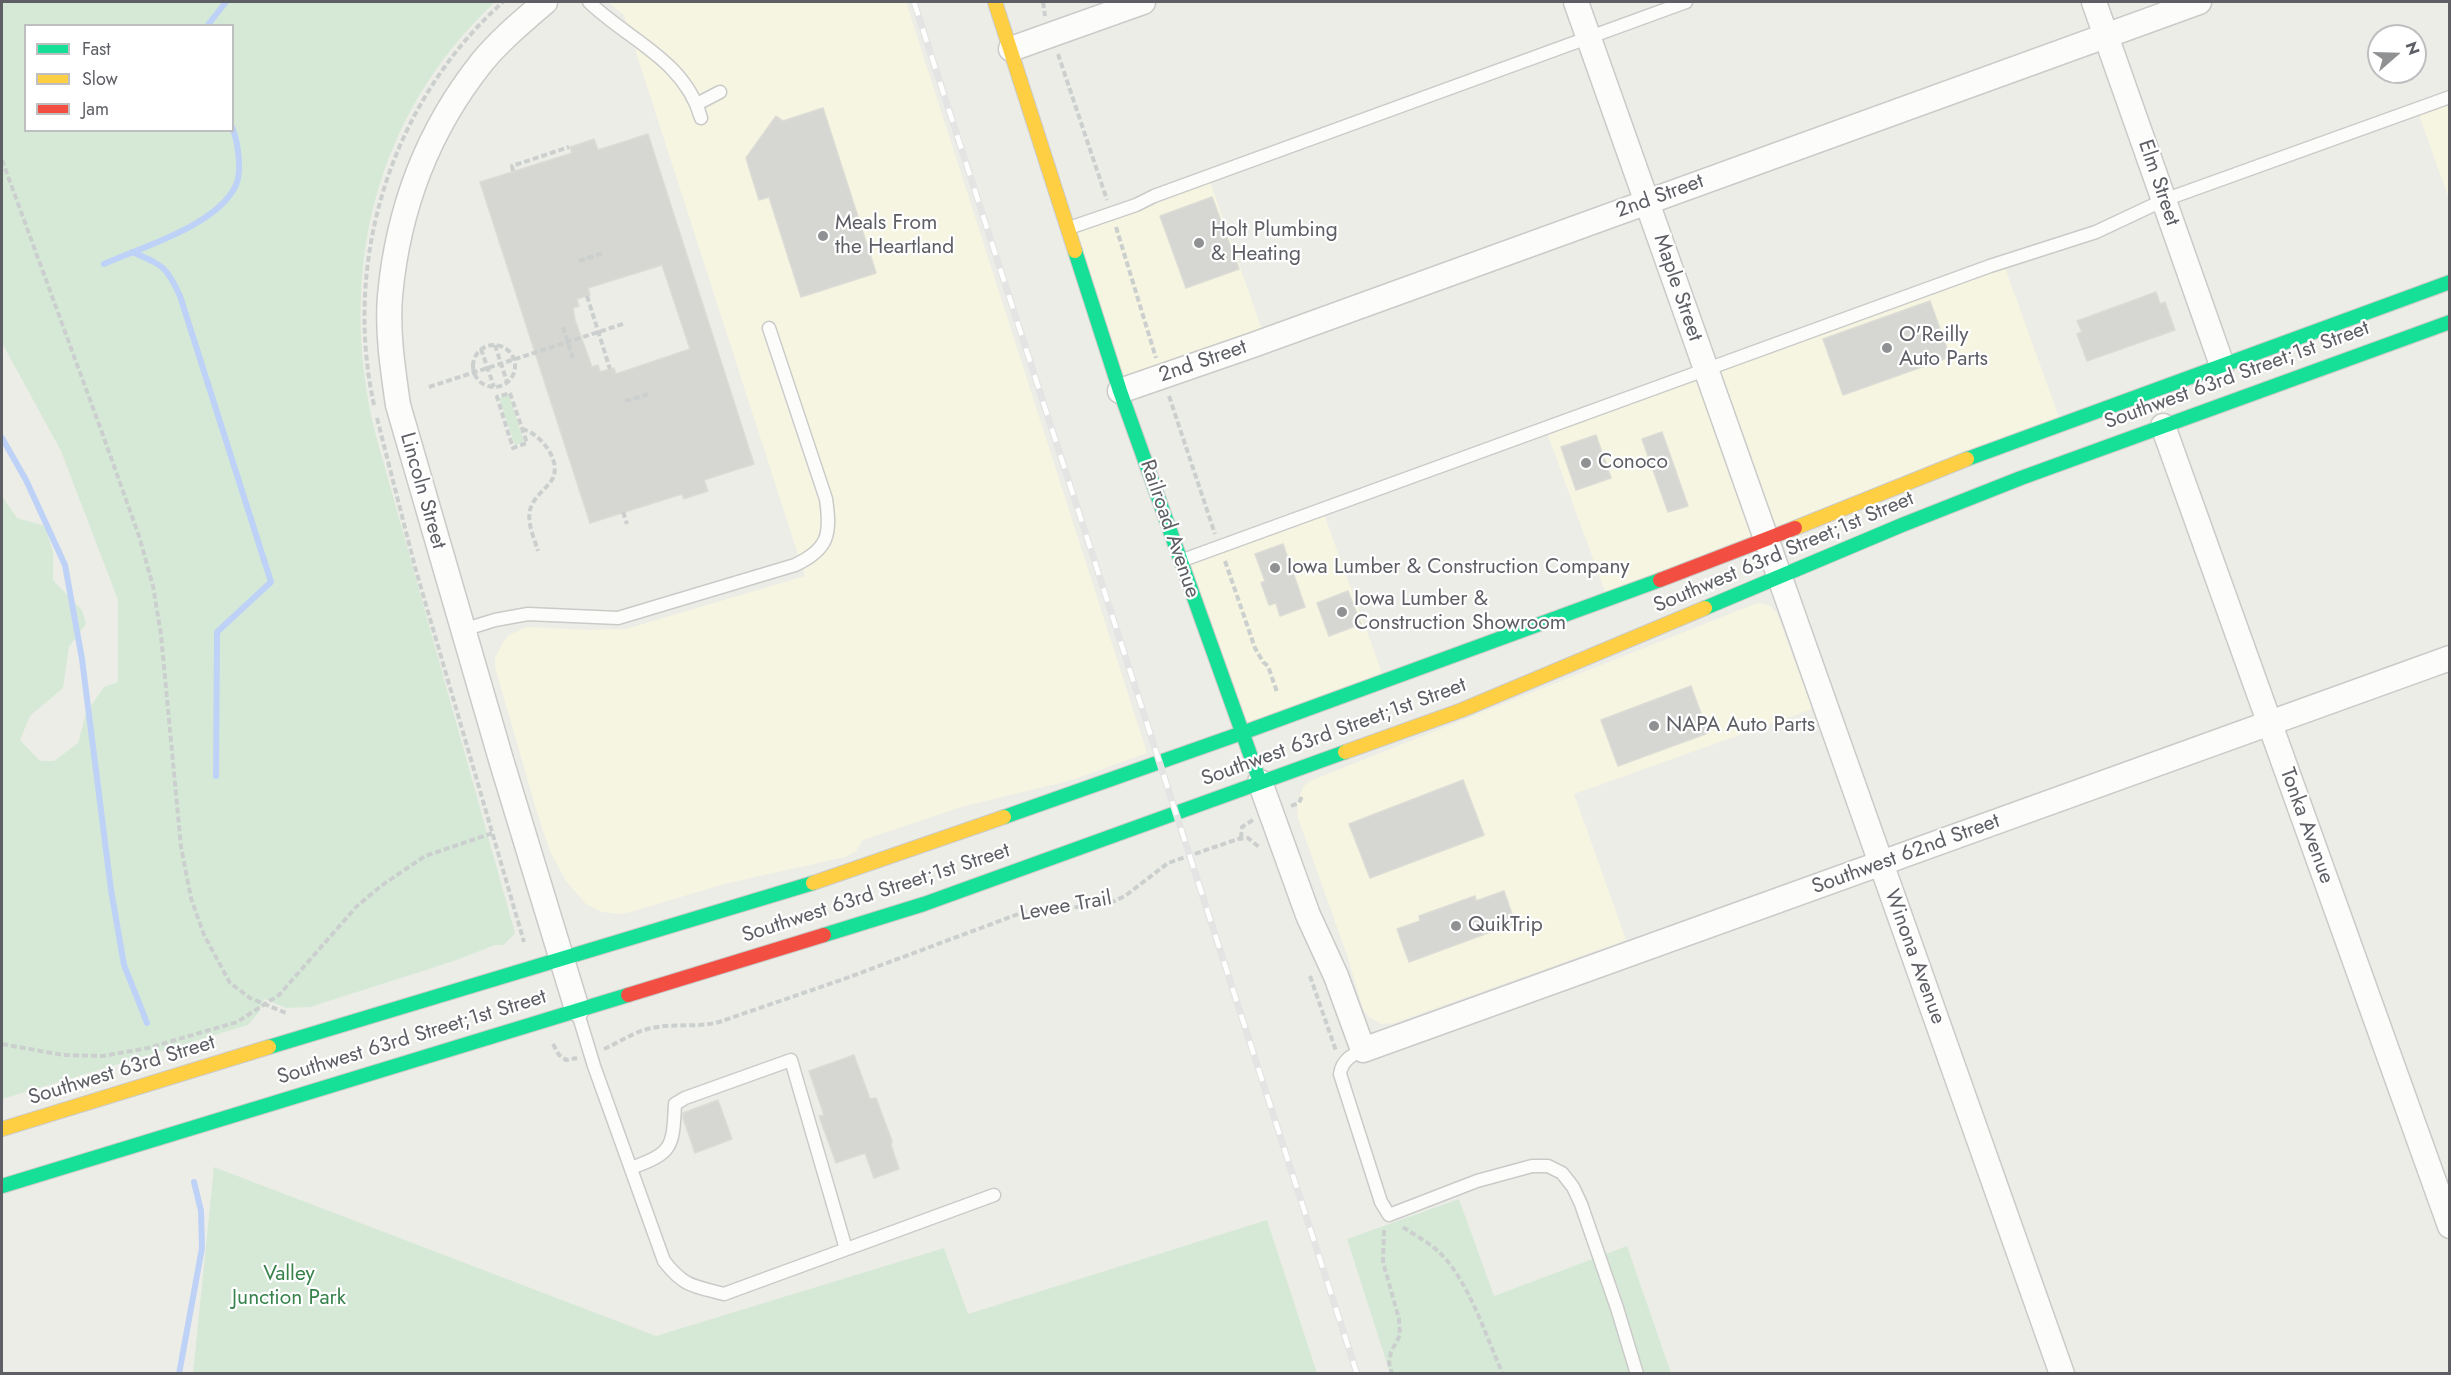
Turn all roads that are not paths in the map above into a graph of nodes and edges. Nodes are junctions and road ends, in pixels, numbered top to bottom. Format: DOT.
graph roads {
  1 [pos="544,2"];
  2 [pos="589,2"];
  3 [pos="995,2"];
  4 [pos="1143,2"];
  5 [pos="1576,2"];
  6 [pos="1686,2"];
  7 [pos="2094,2"];
  8 [pos="2199,2"];
  9 [pos="2106,35"];
  10 [pos="1589,37"];
  11 [pos="1011,49"];
  12 [pos="720,92"];
  13 [pos="2450,97"];
  14 [pos="697,104"];
  15 [pos="701,118"];
  16 [pos="2164,200"];
  17 [pos="1647,202"];
  18 [pos="1069,228"];
  19 [pos="2450,282"];
  20 [pos="2450,322"];
  21 [pos="769,328"];
  22 [pos="2222,365"];
  23 [pos="1706,368"];
  24 [pos="1120,391"];
  25 [pos="2163,426"];
  26 [pos="1766,540"];
  27 [pos="1181,561"];
  28 [pos="1779,577"];
  29 [pos="463,630"];
  30 [pos="2450,658"];
  31 [pos="2270,723"];
  32 [pos="1242,733"];
  33 [pos="1260,782"];
  34 [pos="1881,864"];
  35 [pos="561,958"];
  36 [pos="577,1009"];
  37 [pos="1363,1050"];
  38 [pos="255,1053"];
  39 [pos="2,1129"];
  40 [pos="632,1168"];
  41 [pos="2,1186"];
  42 [pos="994,1195"];
  43 [pos="2450,1226"];
  44 [pos="846,1249"];
  45 [pos="1637,1374"];
  46 [pos="2062,1374"];
  1 -- 29 [label="street, Lincoln Street"];
  2 -- 14 [label="lane"];
  3 -- 11 [label="main road, Railroad Avenue"];
  4 -- 11 [label="street"];
  5 -- 10 [label="street, Maple Street"];
  6 -- 10 [label="lane"];
  7 -- 9 [label="street, Elm Street"];
  8 -- 9 [label="street, 2nd Street"];
  9 -- 16 [label="street, Elm Street"];
  9 -- 17 [label="street, 2nd Street"];
  10 -- 17 [label="street, Maple Street"];
  10 -- 18 [label="lane"];
  11 -- 18 [label="main road, Railroad Avenue"];
  12 -- 14 [label="lane"];
  13 -- 16 [label="lane"];
  14 -- 15 [label="lane"];
  16 -- 22 [label="street, Elm Street"];
  16 -- 23 [label="lane"];
  17 -- 23 [label="street, Maple Street"];
  17 -- 24 [label="street, 2nd Street"];
  18 -- 24 [label="main road, Railroad Avenue"];
  19 -- 22 [label="main road, Southwest 63rd Street;1st Street"];
  20 -- 25 [label="main road, Southwest 63rd Street;1st Street"];
  21 -- 29 [label="lane"];
  22 -- 26 [label="main road, Southwest 63rd Street;1st Street"];
  23 -- 26 [label="street, Maple Street"];
  23 -- 27 [label="lane"];
  24 -- 27 [label="main road, Railroad Avenue"];
  25 -- 28 [label="main road, Southwest 63rd Street;1st Street"];
  25 -- 31 [label="street, Tonka Avenue"];
  26 -- 28 [label="street, Winona Avenue"];
  26 -- 32 [label="main road, Southwest 63rd Street;1st Street"];
  27 -- 32 [label="main road, Railroad Avenue"];
  28 -- 33 [label="main road, Southwest 63rd Street;1st Street"];
  28 -- 34 [label="street, Winona Avenue"];
  29 -- 35 [label="street, Lincoln Street"];
  30 -- 31 [label="street, Southwest 62nd Street"];
  31 -- 34 [label="street, Southwest 62nd Street"];
  31 -- 43 [label="street, Tonka Avenue"];
  32 -- 33 [label="main road, Railroad Avenue"];
  32 -- 35 [label="main road, Southwest 63rd Street;1st Street"];
  33 -- 36 [label="main road, Southwest 63rd Street;1st Street"];
  33 -- 37 [label="street, Railroad Avenue"];
  34 -- 37 [label="street, Southwest 62nd Street"];
  34 -- 46 [label="street, Winona Avenue"];
  35 -- 36 [label="street, Lincoln Street"];
  35 -- 38 [label="main road, Southwest 63rd Street;1st Street"];
  36 -- 40 [label="lane"];
  36 -- 41 [label="main road, Southwest 63rd Street;1st Street"];
  37 -- 45 [label="lane"];
  38 -- 39 [label="main road, Southwest 63rd Street"];
  40 -- 44 [label="lane"];
  40 -- 44 [label="lane"];
  42 -- 44 [label="lane"];
}
